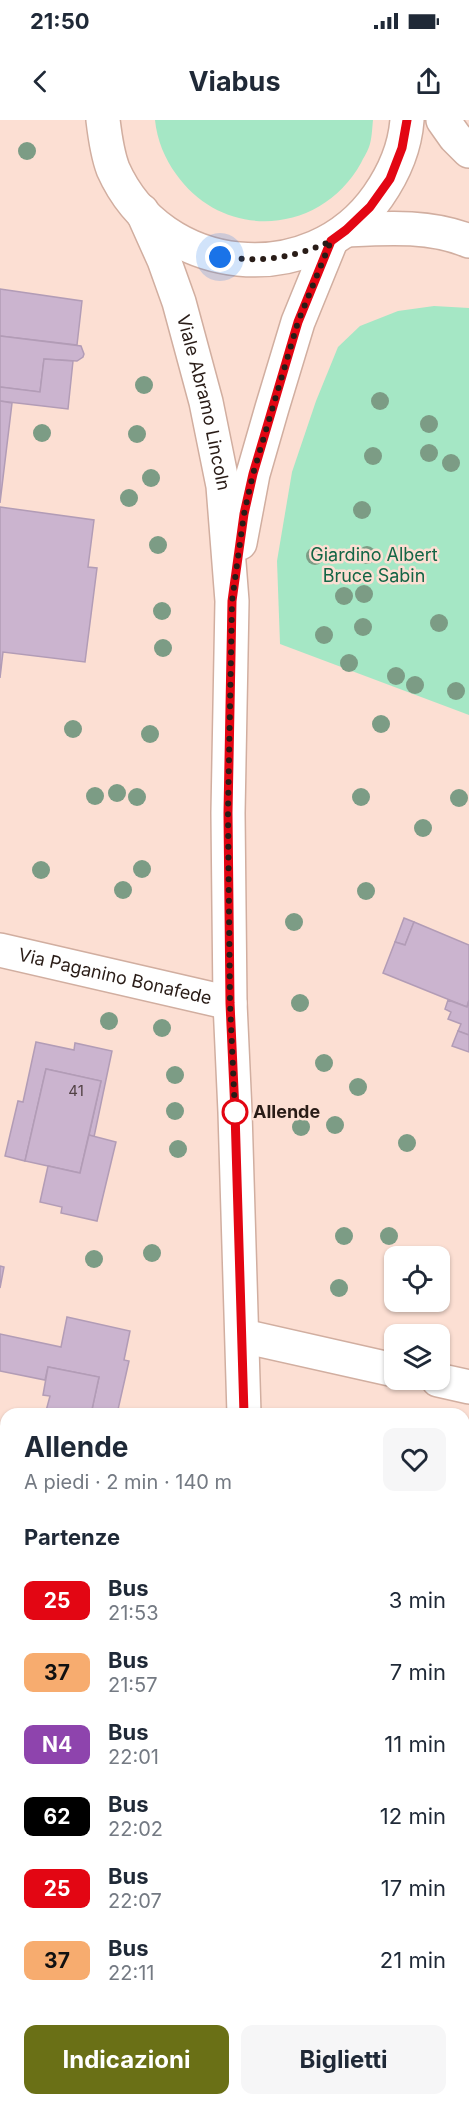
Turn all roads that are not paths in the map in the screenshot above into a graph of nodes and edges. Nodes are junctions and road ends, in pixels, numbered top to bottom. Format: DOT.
graph roads {
  1 [pos="103,120"];
  2 [pos="407,120"];
  3 [pos="443,120"];
  4 [pos="469,151"];
  5 [pos="142,212"];
  6 [pos="339,235"];
  7 [pos="469,241"];
  8 [pos="232,601"];
  9 [pos="0,950"];
  10 [pos="230,1003"];
  11 [pos="243,1336"];
  12 [pos="384,1368"];
  13 [pos="450,1383"];
  14 [pos="469,1387"];
  15 [pos="244,1408"];
  1 -- 5 [label="street"];
  2 -- 6 [label="street"];
  3 -- 4 [label="street"];
  5 -- 6 [label="street"];
  5 -- 8 [label="street, Viale Abramo Lincoln"];
  6 -- 7 [label="street"];
  6 -- 8 [label="street, Viale Abramo Lincoln"];
  8 -- 10 [label="street, Viale Abramo Lincoln"];
  9 -- 10 [label="street, Via Paganino Bonafede"];
  10 -- 11 [label="street, Viale Abramo Lincoln"];
  11 -- 12 [label="street"];
  11 -- 15 [label="street, Viale Abramo Lincoln"];
  13 -- 14 [label="street"];
}
